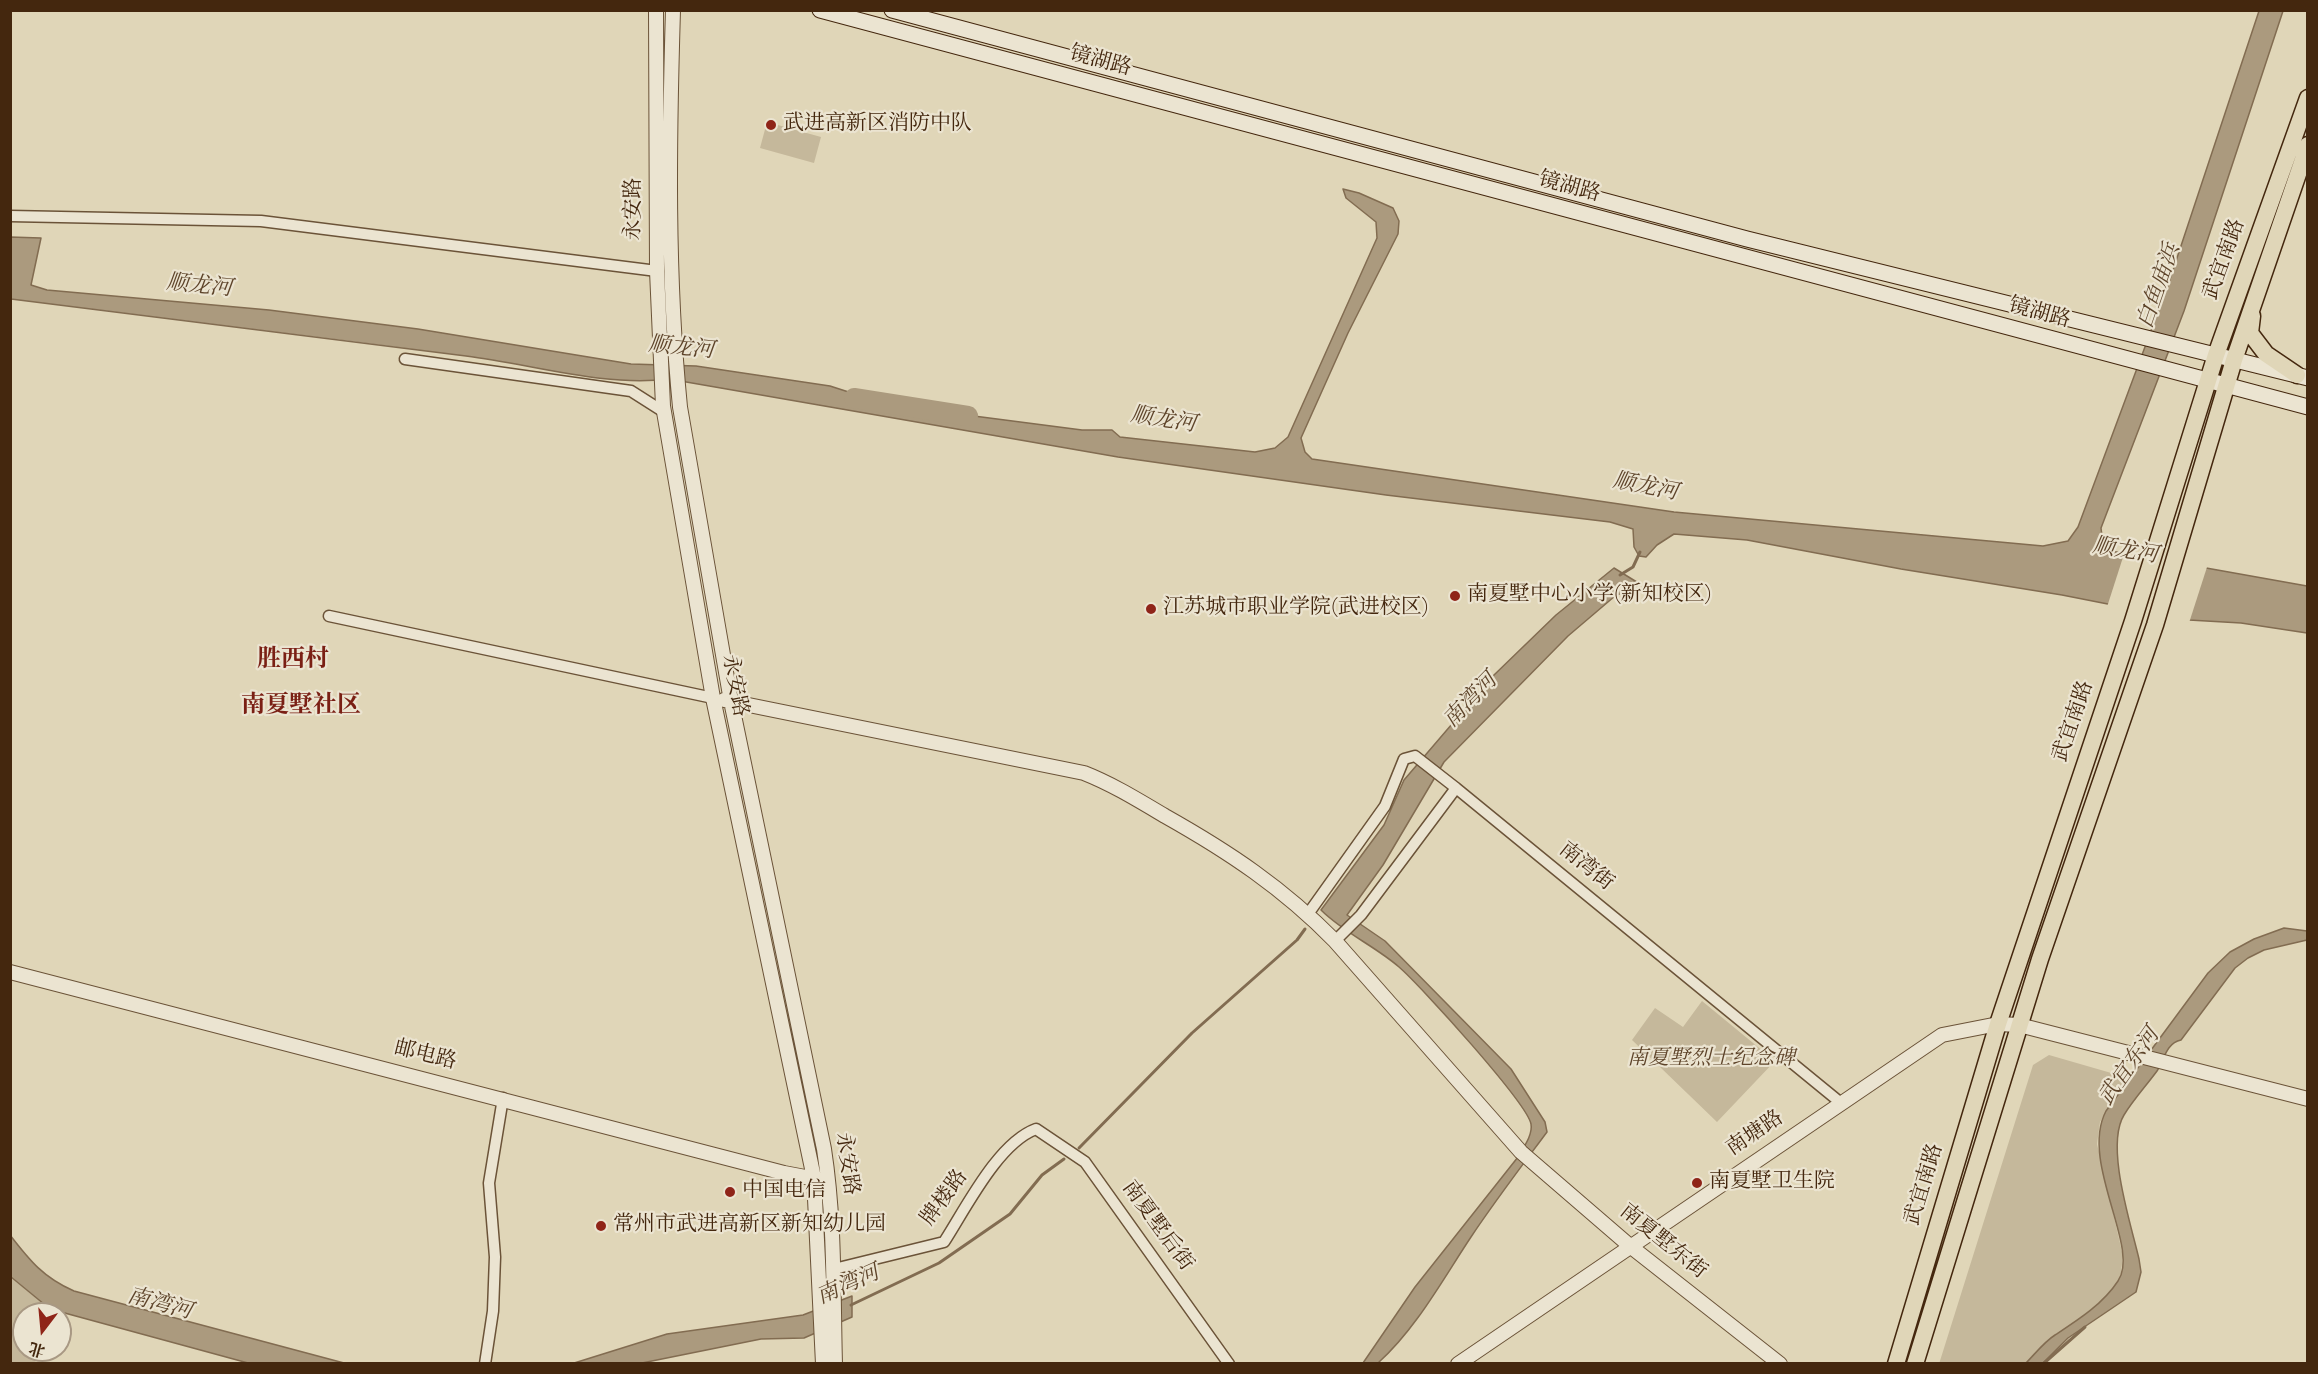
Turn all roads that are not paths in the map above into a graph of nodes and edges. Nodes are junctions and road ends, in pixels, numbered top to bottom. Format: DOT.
graph roads {
  1 [pos="656,10"];
  2 [pos="673,10"];
  3 [pos="820,10"];
  4 [pos="892,10"];
  5 [pos="2307,98"];
  6 [pos="2307,145"];
  7 [pos="10,216"];
  8 [pos="657,271"];
  9 [pos="2254,301"];
  10 [pos="2216,355"];
  11 [pos="405,359"];
  12 [pos="2234,360"];
  13 [pos="2302,376"];
  14 [pos="2207,382"];
  15 [pos="2227,387"];
  16 [pos="2307,407"];
  17 [pos="663,409"];
  18 [pos="329,616"];
  19 [pos="713,698"];
  20 [pos="731,701"];
  21 [pos="1456,788"];
  22 [pos="1308,914"];
  23 [pos="1339,938"];
  24 [pos="10,972"];
  25 [pos="1998,1024"];
  26 [pos="2019,1025"];
  27 [pos="503,1098"];
  28 [pos="2307,1099"];
  29 [pos="1841,1103"];
  30 [pos="1036,1129"];
  31 [pos="814,1178"];
  32 [pos="829,1182"];
  33 [pos="1630,1246"];
  34 [pos="834,1269"];
  35 [pos="827,1290"];
  36 [pos="828,1326"];
  37 [pos="485,1364"];
  38 [pos="823,1364"];
  39 [pos="835,1364"];
  40 [pos="1229,1364"];
  41 [pos="1458,1364"];
  42 [pos="1780,1364"];
  43 [pos="1896,1364"];
  44 [pos="1915,1364"];
  1 -- 8 [label="street, 永安路"];
  2 -- 20 [label="street, 永安路"];
  3 -- 14 [label="main road, 镜湖路"];
  4 -- 10 [label="main road, 镜湖路"];
  5 -- 10 [label="main road, 武宜南路"];
  6 -- 9 [label="main road, 武宜南路"];
  7 -- 8 [label="street"];
  8 -- 17 [label="street, 永安路"];
  9 -- 12 [label="main road, 武宜南路"];
  9 -- 13 [label="main road"];
  10 -- 12 [label="main road, 镜湖路"];
  10 -- 14 [label="main road, 武宜南路"];
  11 -- 17 [label="street"];
  12 -- 13 [label="main road, 镜湖路"];
  12 -- 15 [label="main road, 武宜南路"];
  14 -- 15 [label="main road, 镜湖路"];
  14 -- 25 [label="main road, 武宜南路"];
  15 -- 16 [label="main road, 镜湖路"];
  15 -- 26 [label="main road, 武宜南路"];
  17 -- 19 [label="street, 永安路"];
  18 -- 19 [label="street"];
  19 -- 20 [label="street, 南夏墅东街"];
  19 -- 31 [label="street, 永安路"];
  20 -- 22 [label="street, 南夏墅东街"];
  20 -- 32 [label="street, 永安路"];
  21 -- 22 [label="street, 南湾街"];
  21 -- 23 [label="street"];
  21 -- 29 [label="street, 南湾街"];
  22 -- 23 [label="street, 南夏墅东街"];
  23 -- 33 [label="street, 南夏墅东街"];
  24 -- 27 [label="street, 邮电路"];
  25 -- 26 [label="street, 南塘路"];
  25 -- 29 [label="street, 南塘路"];
  25 -- 43 [label="main road, 武宜南路"];
  26 -- 28 [label="street, 南塘路"];
  26 -- 44 [label="main road, 武宜南路"];
  27 -- 31 [label="street, 邮电路"];
  27 -- 37 [label="street"];
  29 -- 33 [label="street, 南塘路"];
  30 -- 34 [label="street, 牌楼路"];
  30 -- 40 [label="street, 南夏墅后街"];
  31 -- 32 [label="street, 邮电路"];
  31 -- 35 [label="street, 永安路"];
  32 -- 34 [label="street, 永安路"];
  33 -- 41 [label="street, 南塘路"];
  33 -- 42 [label="street, 南夏墅东街"];
  34 -- 35 [label="street, 永安路"];
  35 -- 36 [label="street, 永安路"];
  36 -- 38 [label="street, 永安路"];
  36 -- 39 [label="street, 永安路"];
}
